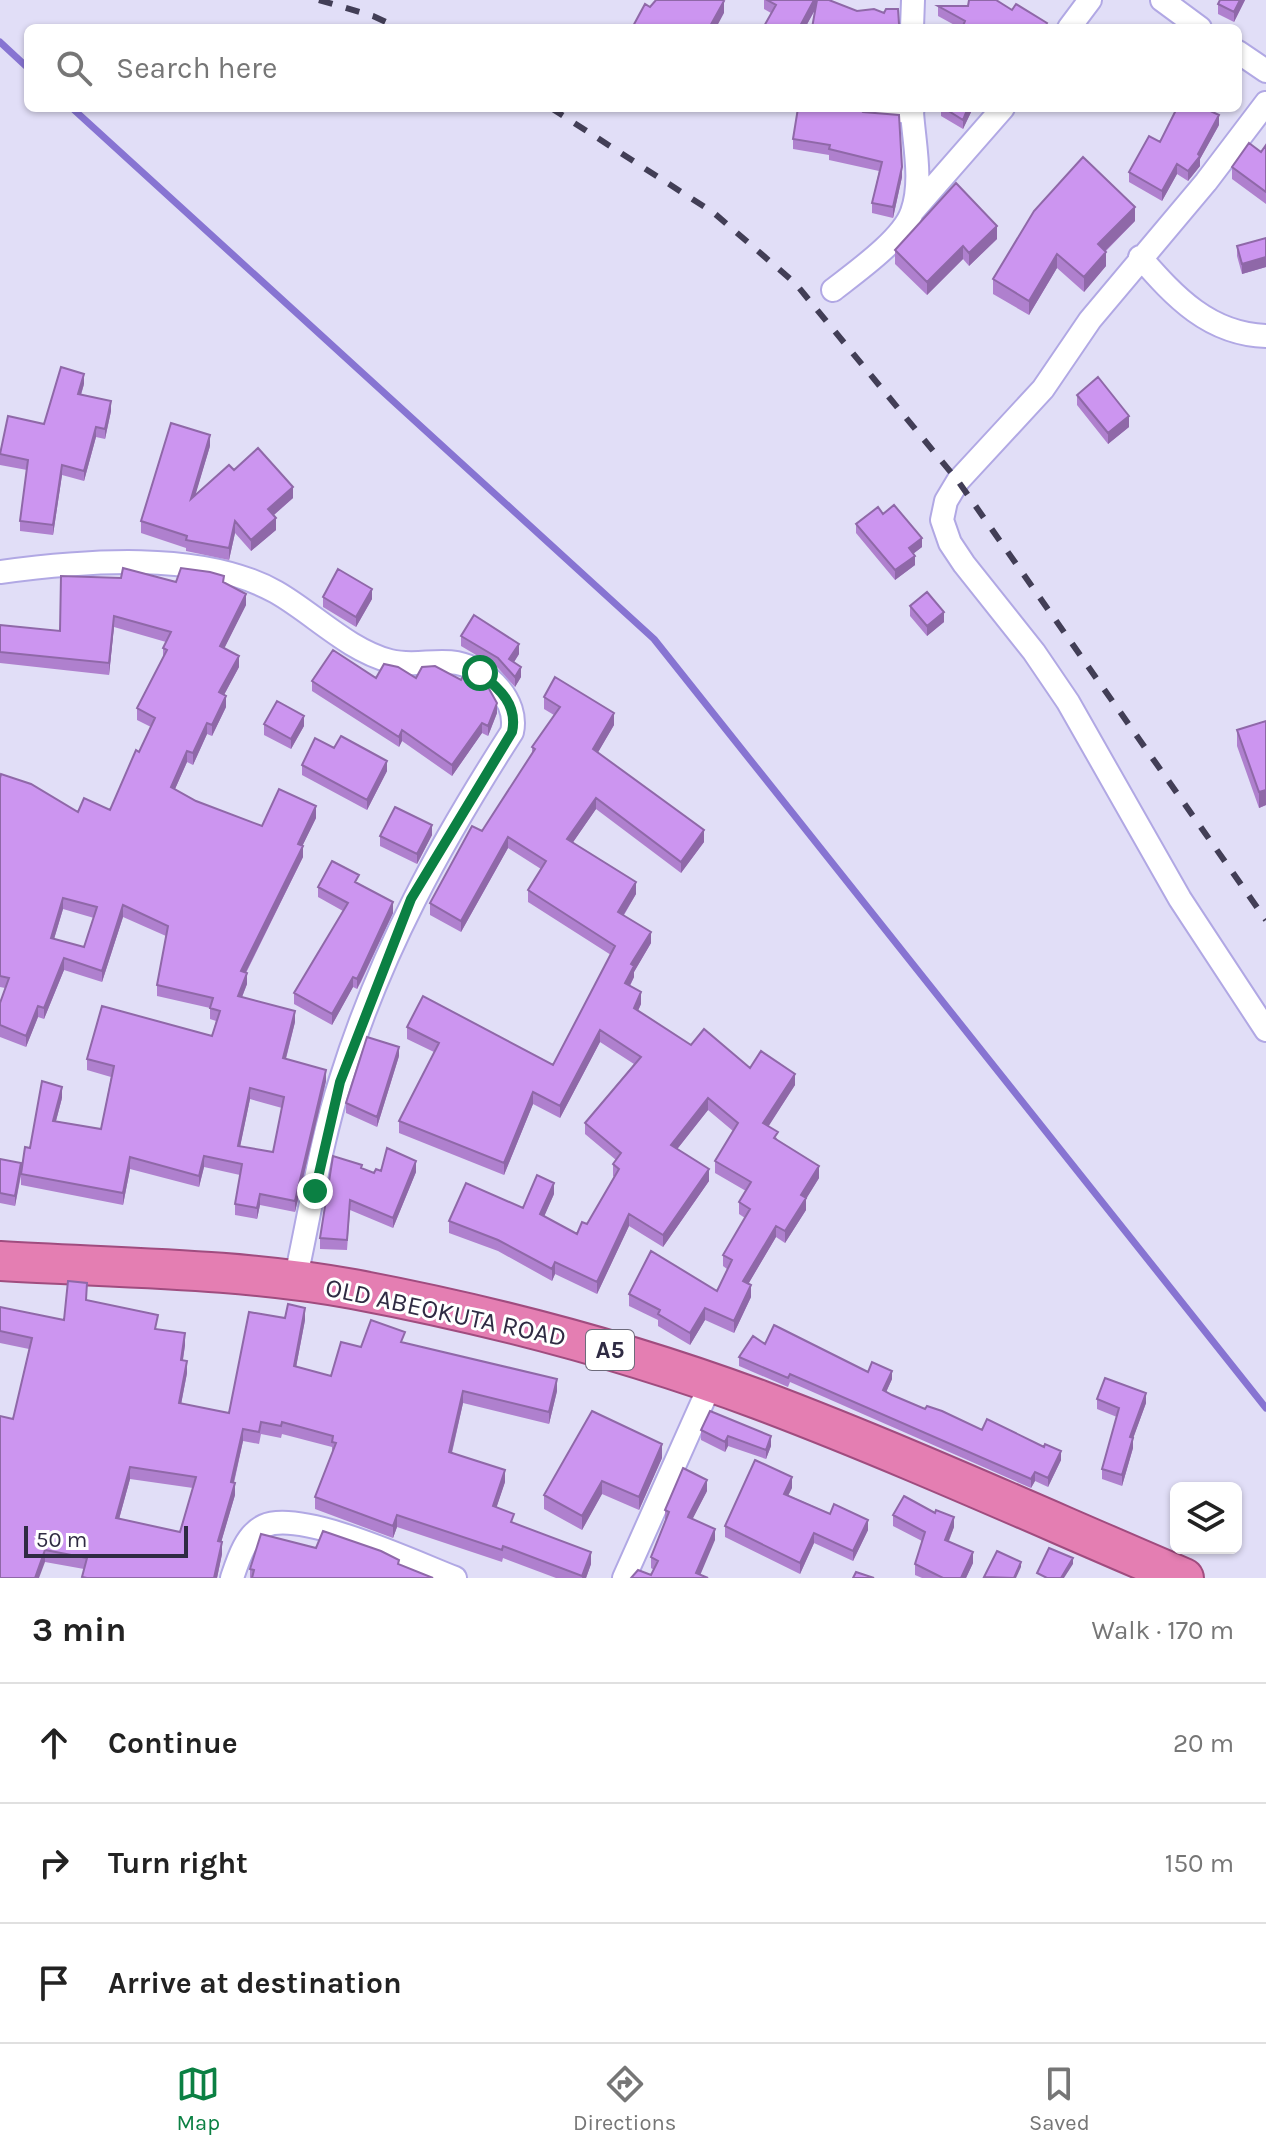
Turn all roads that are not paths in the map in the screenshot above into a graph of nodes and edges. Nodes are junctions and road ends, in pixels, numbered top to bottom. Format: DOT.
graph roads {
  1 [pos="913,0"];
  2 [pos="1090,0"];
  3 [pos="1162,0"];
  4 [pos="912,24"];
  5 [pos="1072,24"];
  6 [pos="1195,24"];
  7 [pos="1242,55"];
  8 [pos="1266,71"];
  9 [pos="1266,103"];
  10 [pos="913,112"];
  11 [pos="1000,112"];
  12 [pos="912,212"];
  13 [pos="1140,257"];
  14 [pos="833,290"];
  15 [pos="1266,336"];
  16 [pos="1,572"];
  17 [pos="1266,1030"];
  18 [pos="0,1261"];
  19 [pos="295,1281"];
  20 [pos="711,1383"];
  21 [pos="1170,1575"];
  22 [pos="232,1578"];
  23 [pos="455,1578"];
  24 [pos="624,1578"];
  1 -- 4 [label="street"];
  2 -- 5 [label="street"];
  3 -- 6 [label="street"];
  7 -- 8 [label="street"];
  9 -- 13 [label="street"];
  10 -- 12 [label="street"];
  11 -- 12 [label="street"];
  12 -- 14 [label="street"];
  13 -- 15 [label="street"];
  13 -- 17 [label="street"];
  16 -- 19 [label="street"];
  18 -- 19 [label="highway, OLD ABEOKUTA ROAD / A5"];
  19 -- 20 [label="highway, OLD ABEOKUTA ROAD / A5"];
  20 -- 21 [label="highway, OLD ABEOKUTA ROAD / A5"];
  20 -- 24 [label="street"];
  22 -- 23 [label="street"];
}
